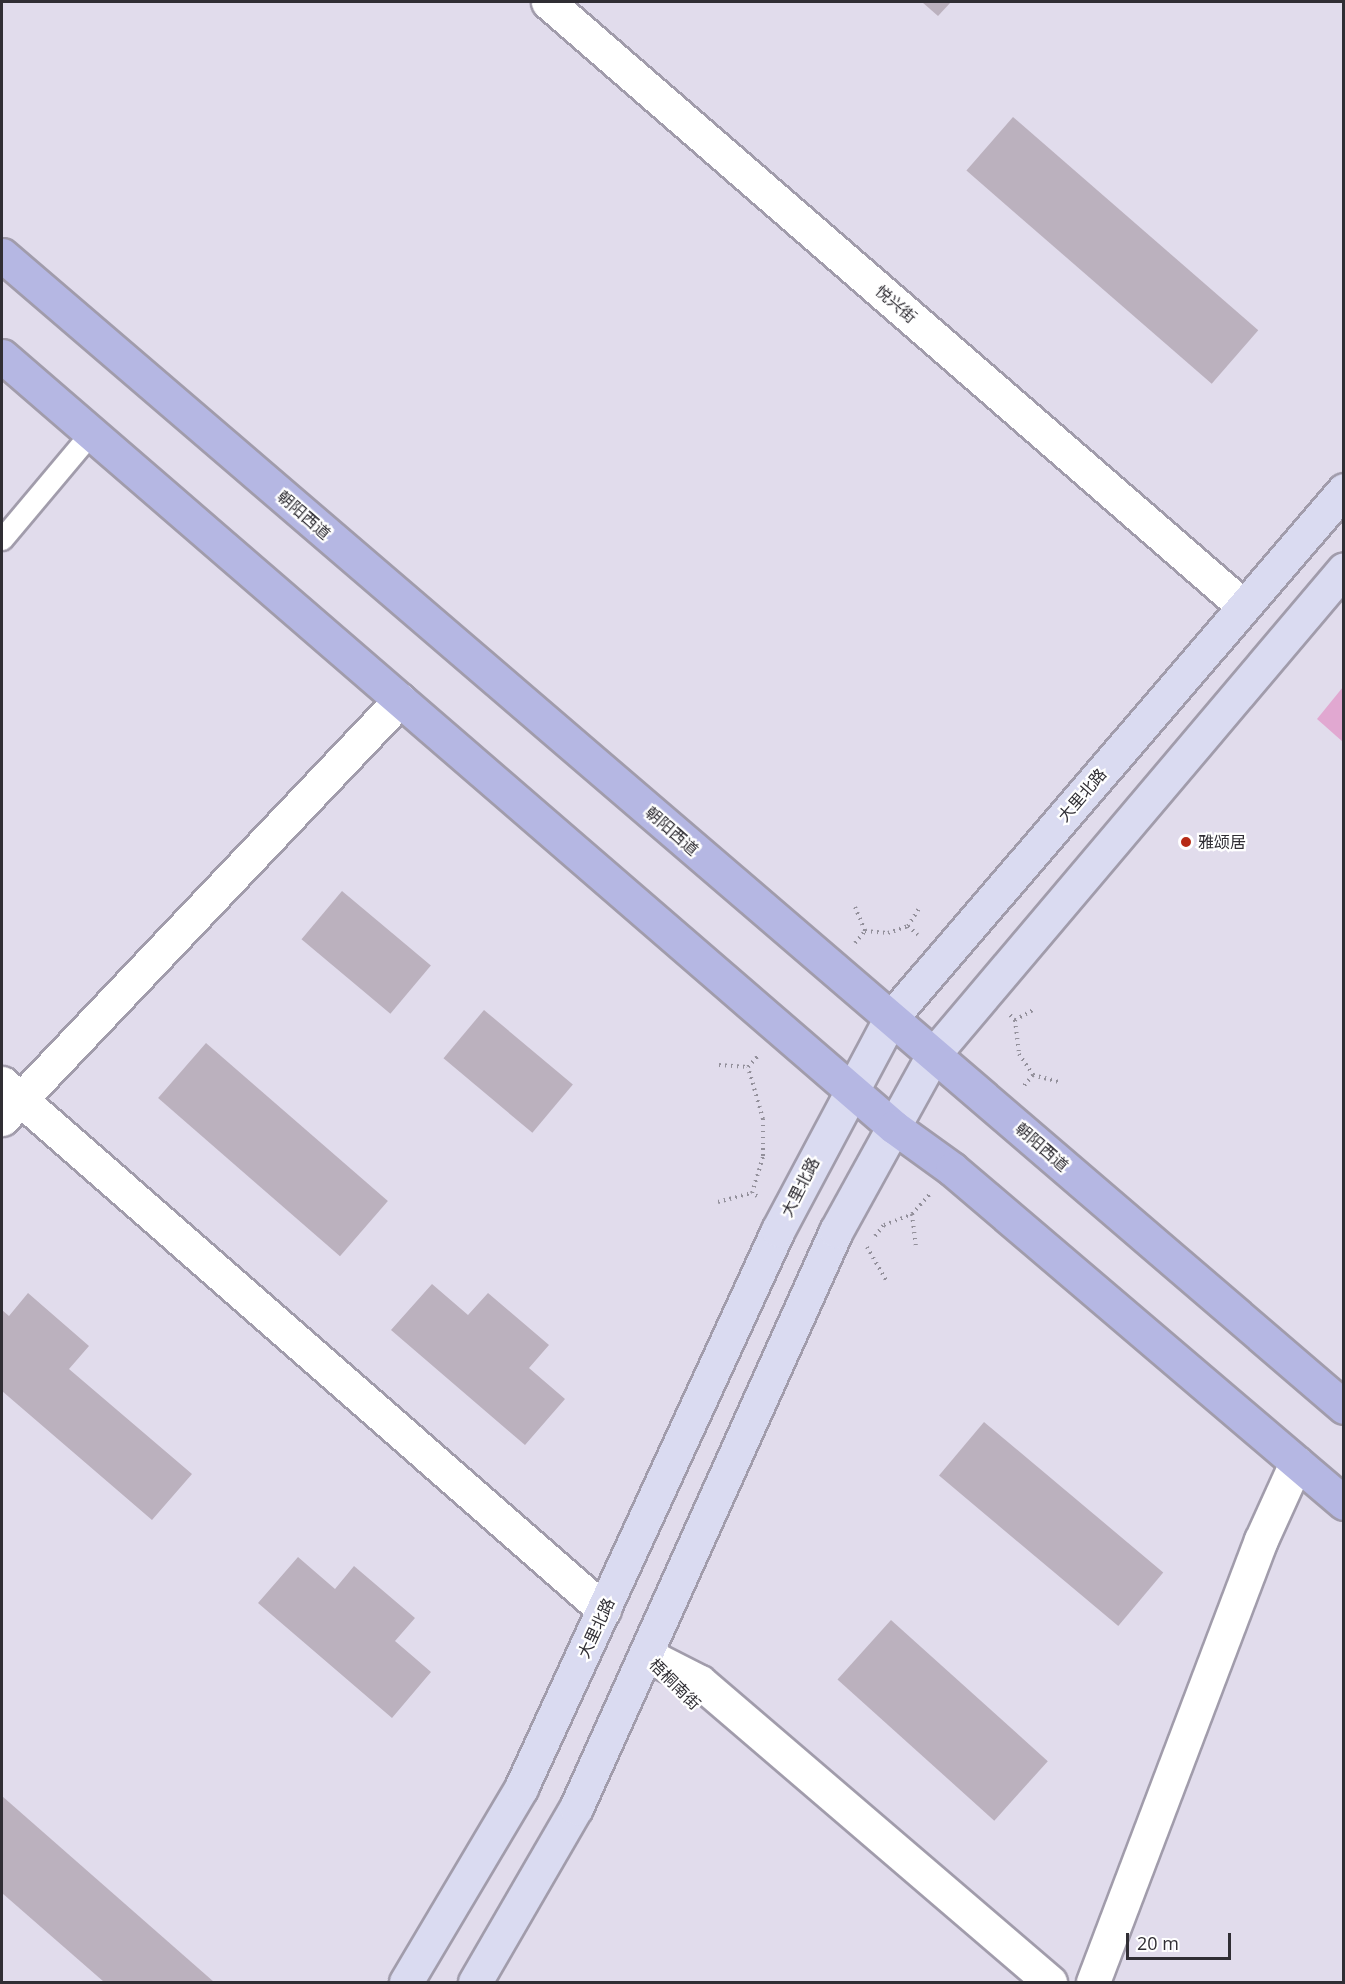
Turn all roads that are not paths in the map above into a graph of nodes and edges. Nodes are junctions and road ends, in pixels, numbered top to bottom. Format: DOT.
graph roads {
  1 [pos="549,2"];
  2 [pos="2,255"];
  3 [pos="2,356"];
  4 [pos="91,433"];
  5 [pos="1344,490"];
  6 [pos="2,539"];
  7 [pos="1343,571"];
  8 [pos="1243,606"];
  9 [pos="400,700"];
  10 [pos="890,1018"];
  11 [pos="933,1055"];
  12 [pos="850,1087"];
  13 [pos="8,1100"];
  14 [pos="894,1127"];
  15 [pos="1344,1407"];
  16 [pos="1296,1463"];
  17 [pos="1344,1503"];
  18 [pos="604,1610"];
  19 [pos="647,1655"];
  20 [pos="406,1983"];
  21 [pos="475,1983"];
  22 [pos="1018,1983"];
  23 [pos="1050,1983"];
  24 [pos="1094,1983"];
  1 -- 8 [label="street, 悦兴街"];
  2 -- 10 [label="main road, 朝阳西道"];
  3 -- 4 [label="main road"];
  4 -- 6 [label="lane"];
  4 -- 9 [label="main road"];
  5 -- 8 [label="main road, 大里北路"];
  7 -- 11 [label="main road"];
  8 -- 10 [label="main road, 大里北路"];
  9 -- 12 [label="main road"];
  9 -- 13 [label="street"];
  10 -- 11 [label="main road, 朝阳西道"];
  10 -- 12 [label="main road, 大里北路"];
  11 -- 14 [label="main road"];
  11 -- 15 [label="main road, 朝阳西道"];
  12 -- 14 [label="main road"];
  12 -- 18 [label="main road, 大里北路"];
  13 -- 18 [label="street"];
  14 -- 16 [label="main road"];
  14 -- 19 [label="main road"];
  16 -- 17 [label="main road"];
  16 -- 24 [label="street"];
  18 -- 20 [label="main road, 大里北路"];
  19 -- 21 [label="main road"];
  19 -- 22 [label="street, 梧桐南街"];
  19 -- 23 [label="street, 梧桐南街"];
}
